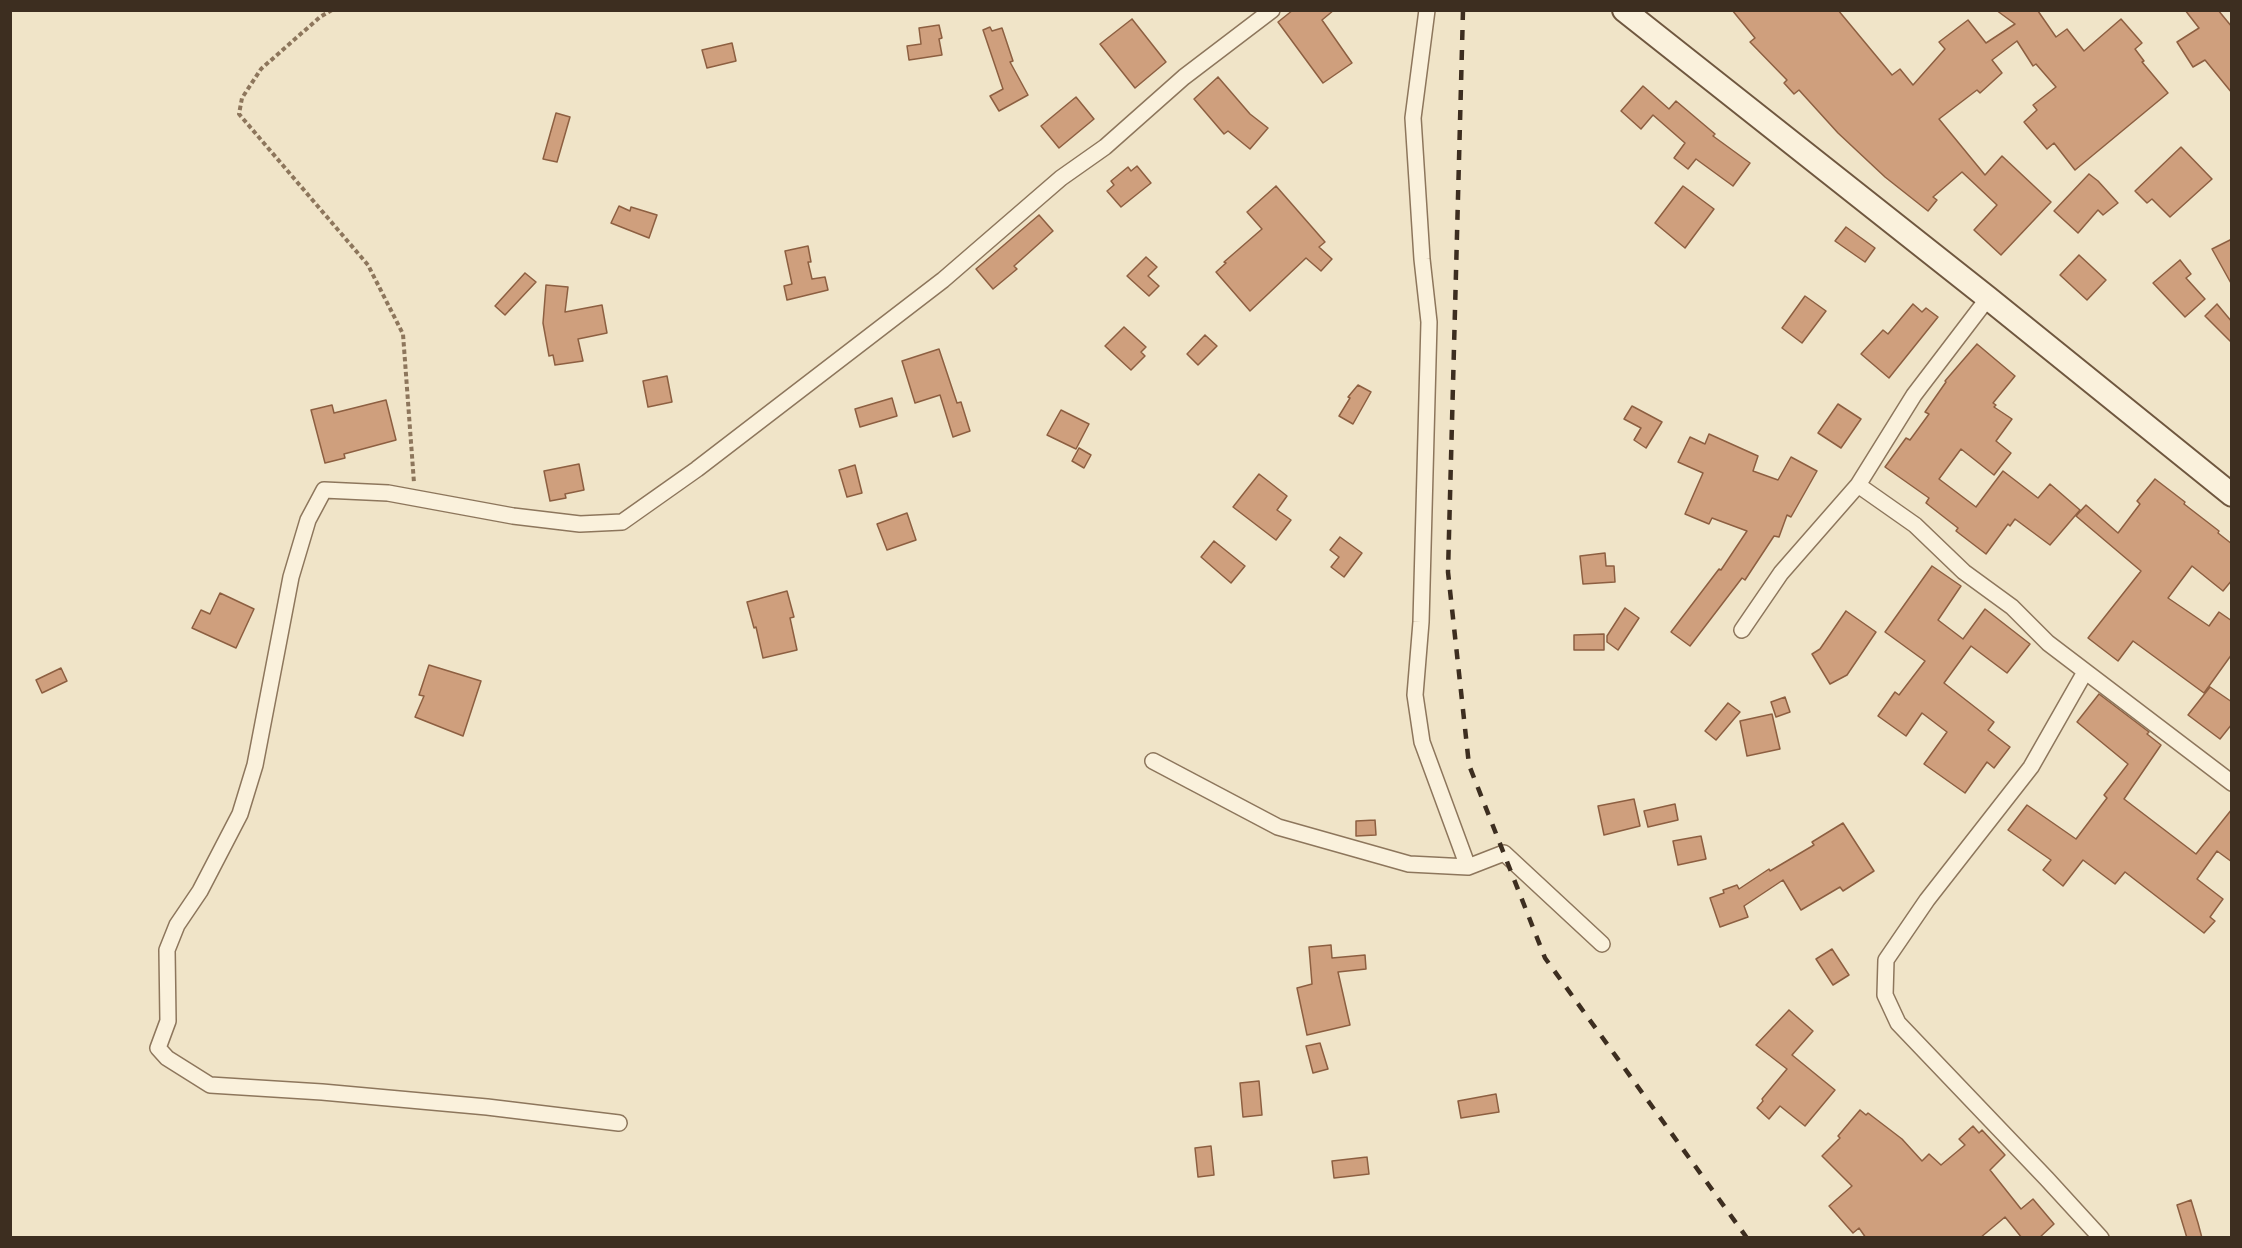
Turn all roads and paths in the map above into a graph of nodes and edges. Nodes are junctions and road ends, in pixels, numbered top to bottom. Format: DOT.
graph roads {
  1 [pos="332,10"];
  2 [pos="1272,10"];
  3 [pos="1427,10"];
  4 [pos="1624,10"];
  5 [pos="1988,298"];
  6 [pos="1858,484"];
  7 [pos="2232,495"];
  8 [pos="416,499"];
  9 [pos="1742,630"];
  10 [pos="2085,672"];
  11 [pos="1153,760"];
  12 [pos="2232,783"];
  13 [pos="1468,867"];
  14 [pos="1602,944"];
  15 [pos="620,1123"];
  16 [pos="2101,1238"];
  1 -- 8 [label="path"];
  2 -- 8 [label="street"];
  3 -- 13 [label="street"];
  4 -- 5 [label="street"];
  5 -- 6 [label="street"];
  5 -- 7 [label="street"];
  6 -- 9 [label="street"];
  6 -- 10 [label="street"];
  8 -- 15 [label="street"];
  10 -- 12 [label="street"];
  10 -- 16 [label="street"];
  11 -- 13 [label="street"];
  13 -- 14 [label="street"];
}
